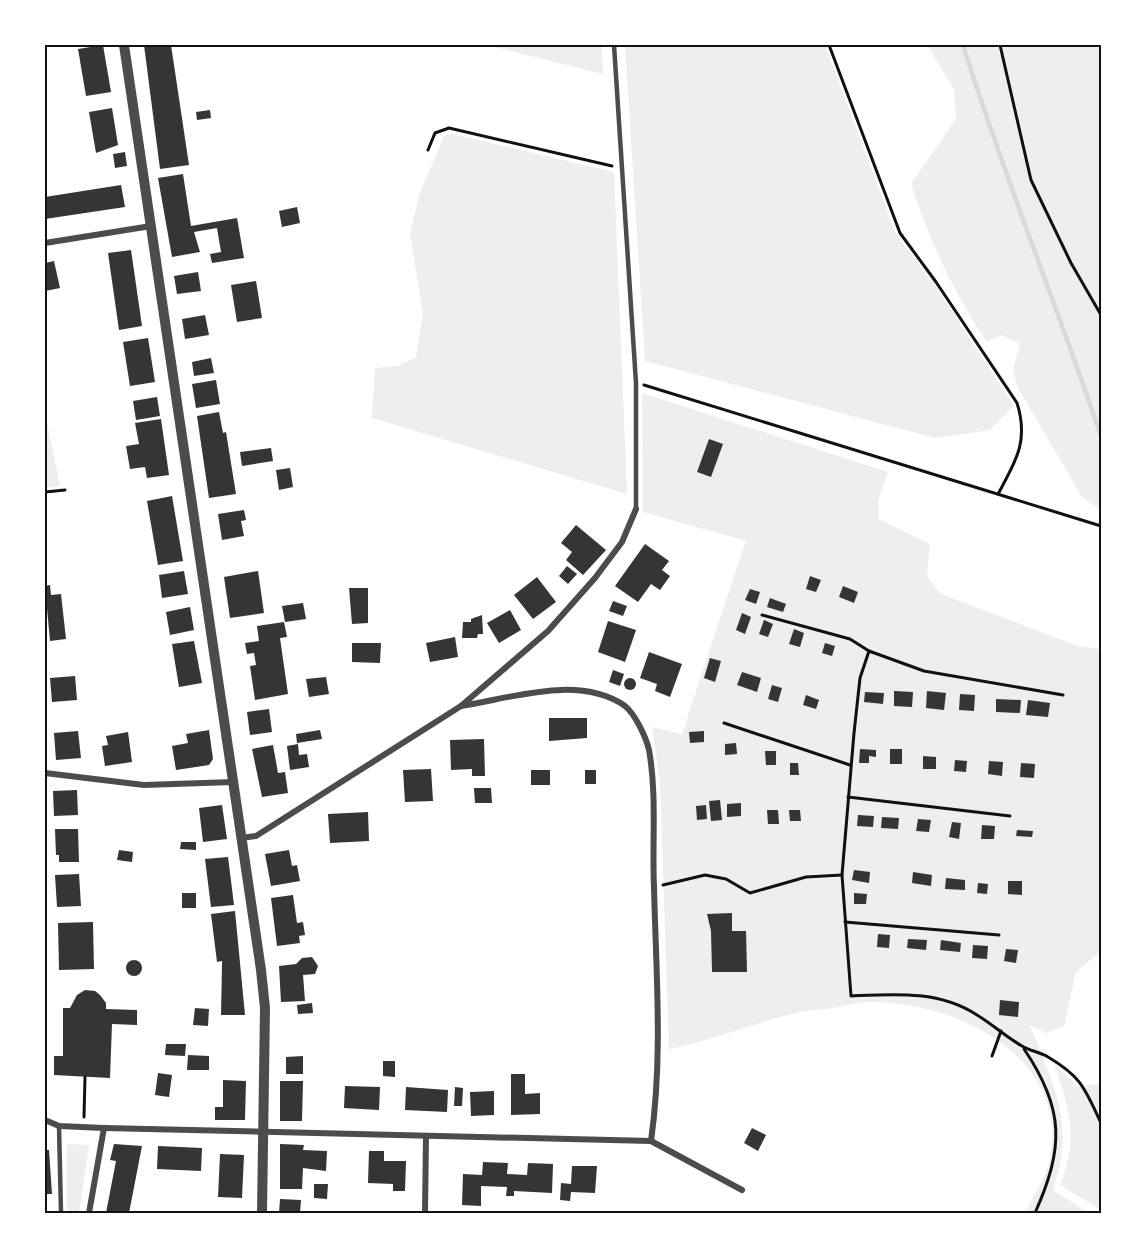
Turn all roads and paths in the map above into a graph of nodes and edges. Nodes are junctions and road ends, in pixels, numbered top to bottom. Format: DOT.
graph roads {
  1 [pos="124,45"];
  2 [pos="614,45"];
  3 [pos="829,45"];
  4 [pos="1000,45"];
  5 [pos="428,150"];
  6 [pos="622,168"];
  7 [pos="151,226"];
  8 [pos="45,243"];
  9 [pos="1101,315"];
  10 [pos="636,383"];
  11 [pos="65,490"];
  12 [pos="45,492"];
  13 [pos="998,494"];
  14 [pos="636,509"];
  15 [pos="1101,526"];
  16 [pos="762,615"];
  17 [pos="869,651"];
  18 [pos="1063,695"];
  19 [pos="461,706"];
  20 [pos="724,723"];
  21 [pos="850,765"];
  22 [pos="45,773"];
  23 [pos="233,782"];
  24 [pos="848,797"];
  25 [pos="1010,816"];
  26 [pos="241,838"];
  27 [pos="842,875"];
  28 [pos="654,886"];
  29 [pos="845,922"];
  30 [pos="999,935"];
  31 [pos="1001,1031"];
  32 [pos="1023,1047"];
  33 [pos="992,1056"];
  34 [pos="85,1077"];
  35 [pos="85,1112"];
  36 [pos="45,1120"];
  37 [pos="1101,1123"];
  38 [pos="59,1126"];
  39 [pos="104,1128"];
  40 [pos="264,1133"];
  41 [pos="426,1136"];
  42 [pos="651,1142"];
  43 [pos="742,1190"];
  44 [pos="61,1213"];
  45 [pos="89,1213"];
  46 [pos="262,1213"];
  47 [pos="425,1213"];
  48 [pos="1035,1213"];
  1 -- 7 [label="street"];
  2 -- 6 [label="lane"];
  3 -- 13 [label="path"];
  4 -- 9 [label="path"];
  5 -- 6 [label="path"];
  6 -- 10 [label="lane"];
  7 -- 8 [label="street"];
  7 -- 23 [label="street"];
  10 -- 13 [label="path"];
  10 -- 14 [label="lane"];
  11 -- 12 [label="path"];
  13 -- 15 [label="path"];
  14 -- 19 [label="street"];
  16 -- 17 [label="path"];
  17 -- 18 [label="path"];
  17 -- 21 [label="path"];
  19 -- 26 [label="street"];
  19 -- 28 [label="street"];
  20 -- 21 [label="path"];
  21 -- 24 [label="path"];
  22 -- 23 [label="street"];
  23 -- 26 [label="street"];
  24 -- 25 [label="path"];
  24 -- 27 [label="path"];
  26 -- 40 [label="street"];
  27 -- 28 [label="path"];
  27 -- 29 [label="path"];
  28 -- 42 [label="street"];
  29 -- 30 [label="path"];
  29 -- 31 [label="path"];
  31 -- 32 [label="path"];
  31 -- 33 [label="path"];
  32 -- 37 [label="path"];
  32 -- 48 [label="path"];
  34 -- 35 [label="path"];
  36 -- 38 [label="street"];
  38 -- 39 [label="street"];
  38 -- 44 [label="lane"];
  39 -- 40 [label="street"];
  39 -- 45 [label="street"];
  40 -- 41 [label="street"];
  40 -- 46 [label="street"];
  41 -- 42 [label="street"];
  41 -- 47 [label="street"];
  42 -- 43 [label="street"];
}
